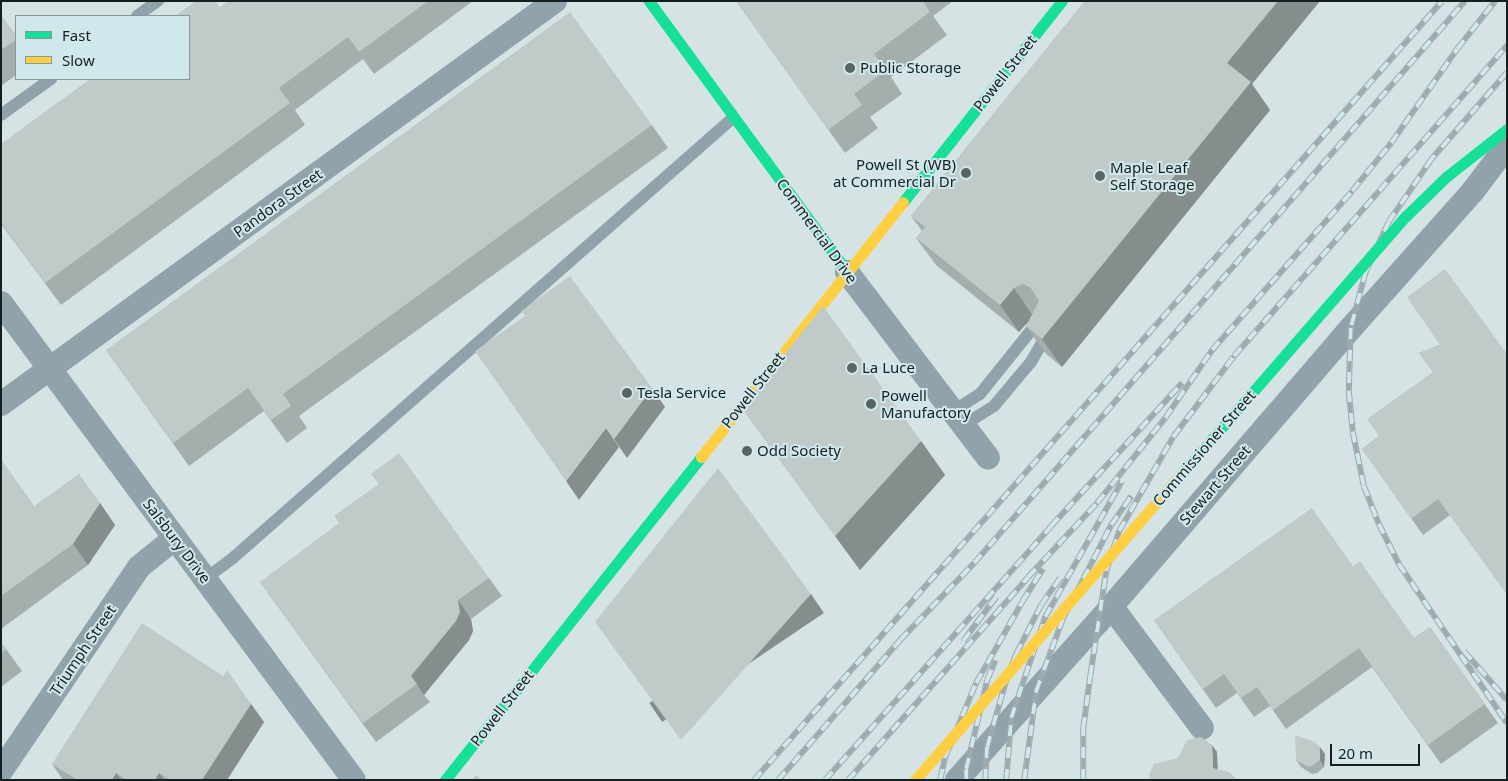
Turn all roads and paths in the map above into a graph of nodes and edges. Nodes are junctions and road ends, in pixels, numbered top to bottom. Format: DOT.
graph roads {
  1 [pos="158,1"];
  2 [pos="555,1"];
  3 [pos="649,1"];
  4 [pos="1062,1"];
  5 [pos="138,15"];
  6 [pos="50,80"];
  7 [pos="1,115"];
  8 [pos="734,118"];
  9 [pos="1507,129"];
  10 [pos="1507,146"];
  11 [pos="1507,165"];
  12 [pos="1474,191"];
  13 [pos="847,272"];
  14 [pos="1,303"];
  15 [pos="50,369"];
  16 [pos="1,404"];
  17 [pos="958,418"];
  18 [pos="988,458"];
  19 [pos="175,538"];
  20 [pos="205,579"];
  21 [pos="1111,606"];
  22 [pos="1202,728"];
  23 [pos="1,771"];
  24 [pos="354,780"];
  25 [pos="445,780"];
  26 [pos="915,780"];
  27 [pos="956,780"];
  1 -- 5 [label="lane"];
  2 -- 15 [label="street, Pandora Street"];
  3 -- 8 [label="street, Commercial Drive"];
  4 -- 13 [label="street, Powell Street"];
  6 -- 7 [label="lane"];
  8 -- 13 [label="street, Commercial Drive"];
  8 -- 20 [label="lane"];
  9 -- 26 [label="street, Commissioner Street, bridge"];
  10 -- 12 [label="street, Stewart Street"];
  11 -- 12 [label="street, Stewart Street"];
  12 -- 21 [label="street, Stewart Street"];
  13 -- 17 [label="street, Commercial Drive"];
  13 -- 25 [label="street, Powell Street"];
  14 -- 15 [label="street, Salsbury Drive"];
  15 -- 16 [label="street, Pandora Street"];
  15 -- 19 [label="street, Salsbury Drive"];
  17 -- 17 [label="lane"];
  17 -- 18 [label="street, Commercial Drive"];
  19 -- 20 [label="street, Salsbury Drive"];
  19 -- 23 [label="street, Triumph Street"];
  20 -- 24 [label="street, Salsbury Drive"];
  21 -- 22 [label="street"];
  21 -- 27 [label="street, Stewart Street"];
}
